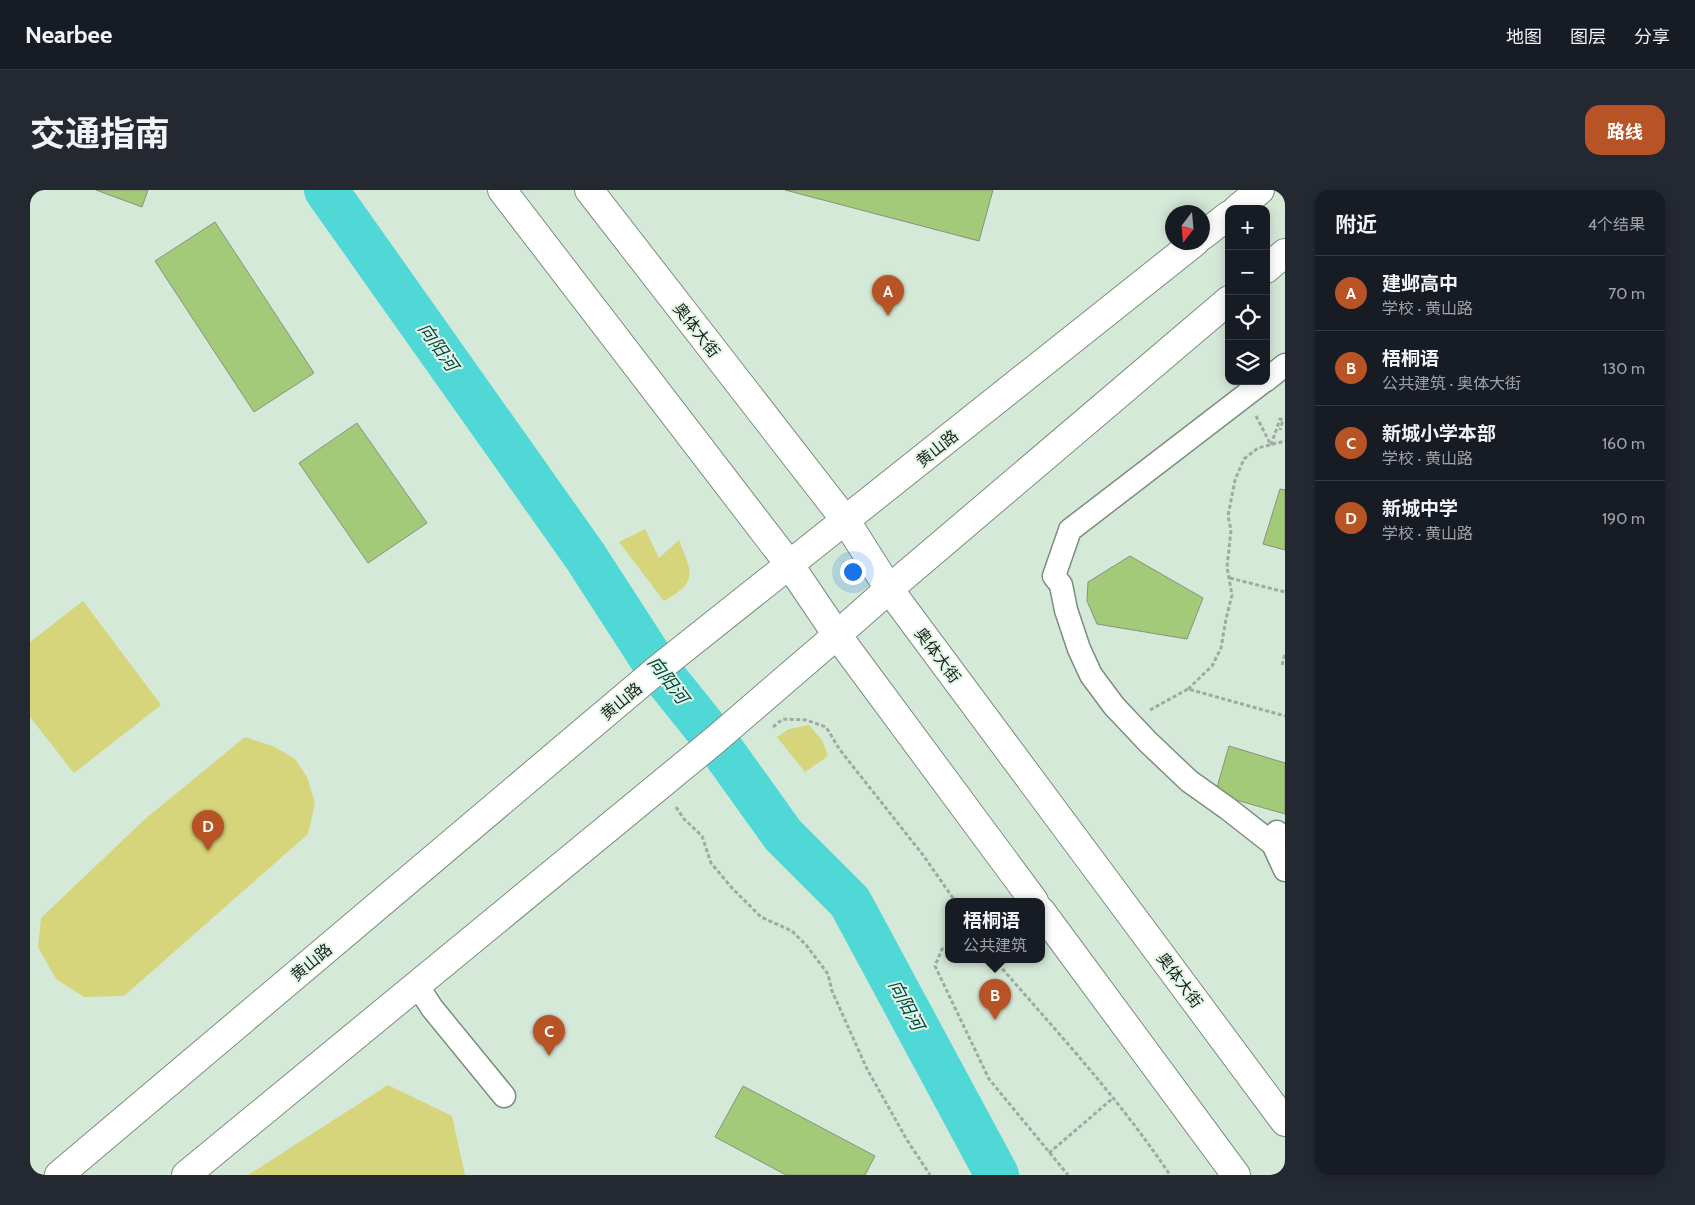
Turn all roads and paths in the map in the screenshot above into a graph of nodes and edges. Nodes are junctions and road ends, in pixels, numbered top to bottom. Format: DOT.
graph roads {
  1 [pos="502,190"];
  2 [pos="589,190"];
  3 [pos="1260,190"];
  4 [pos="1242,205"];
  5 [pos="1225,218"];
  6 [pos="1210,230"];
  7 [pos="1185,250"];
  8 [pos="1285,253"];
  9 [pos="1270,265"];
  10 [pos="1225,303"];
  11 [pos="1274,377"];
  12 [pos="1246,395"];
  13 [pos="1280,430"];
  14 [pos="1285,441"];
  15 [pos="1271,445"];
  16 [pos="846,521"];
  17 [pos="789,564"];
  18 [pos="1230,578"];
  19 [pos="889,588"];
  20 [pos="1285,592"];
  21 [pos="837,635"];
  22 [pos="1285,654"];
  23 [pos="1282,665"];
  24 [pos="1188,689"];
  25 [pos="1285,716"];
  26 [pos="1130,724"];
  27 [pos="770,730"];
  28 [pos="676,807"];
  29 [pos="1279,839"];
  30 [pos="1285,870"];
  31 [pos="953,898"];
  32 [pos="1032,898"];
  33 [pos="1045,916"];
  34 [pos="945,947"];
  35 [pos="997,963"];
  36 [pos="417,985"];
  37 [pos="504,1096"];
  38 [pos="1112,1099"];
  39 [pos="1285,1122"];
  40 [pos="1049,1153"];
  41 [pos="59,1175"];
  42 [pos="186,1175"];
  43 [pos="930,1175"];
  44 [pos="1068,1175"];
  45 [pos="1170,1175"];
  46 [pos="1236,1175"];
  1 -- 17 [label="main road"];
  2 -- 16 [label="main road, 奥体大街"];
  3 -- 4 [label="main road"];
  5 -- 6 [label="main road"];
  7 -- 16 [label="main road, 黄山路"];
  8 -- 9 [label="main road"];
  10 -- 19 [label="main road"];
  11 -- 12 [label="street"];
  12 -- 15 [label="path"];
  12 -- 26 [label="street"];
  13 -- 15 [label="path"];
  14 -- 15 [label="path"];
  15 -- 18 [label="path"];
  16 -- 17 [label="main road, 黄山路"];
  16 -- 19 [label="main road, 奥体大街"];
  17 -- 21 [label="main road"];
  17 -- 41 [label="main road, 黄山路"];
  18 -- 20 [label="path"];
  18 -- 24 [label="path"];
  19 -- 21 [label="main road"];
  19 -- 39 [label="main road, 奥体大街"];
  21 -- 32 [label="main road"];
  21 -- 36 [label="main road"];
  22 -- 23 [label="path"];
  24 -- 25 [label="path"];
  24 -- 26 [label="path"];
  26 -- 29 [label="street"];
  27 -- 31 [label="path"];
  28 -- 43 [label="path"];
  29 -- 30 [label="street"];
  33 -- 46 [label="main road"];
  34 -- 40 [label="path"];
  35 -- 38 [label="path"];
  36 -- 37 [label="street"];
  36 -- 42 [label="main road"];
  38 -- 40 [label="path"];
  38 -- 45 [label="path"];
  40 -- 44 [label="path"];
}
